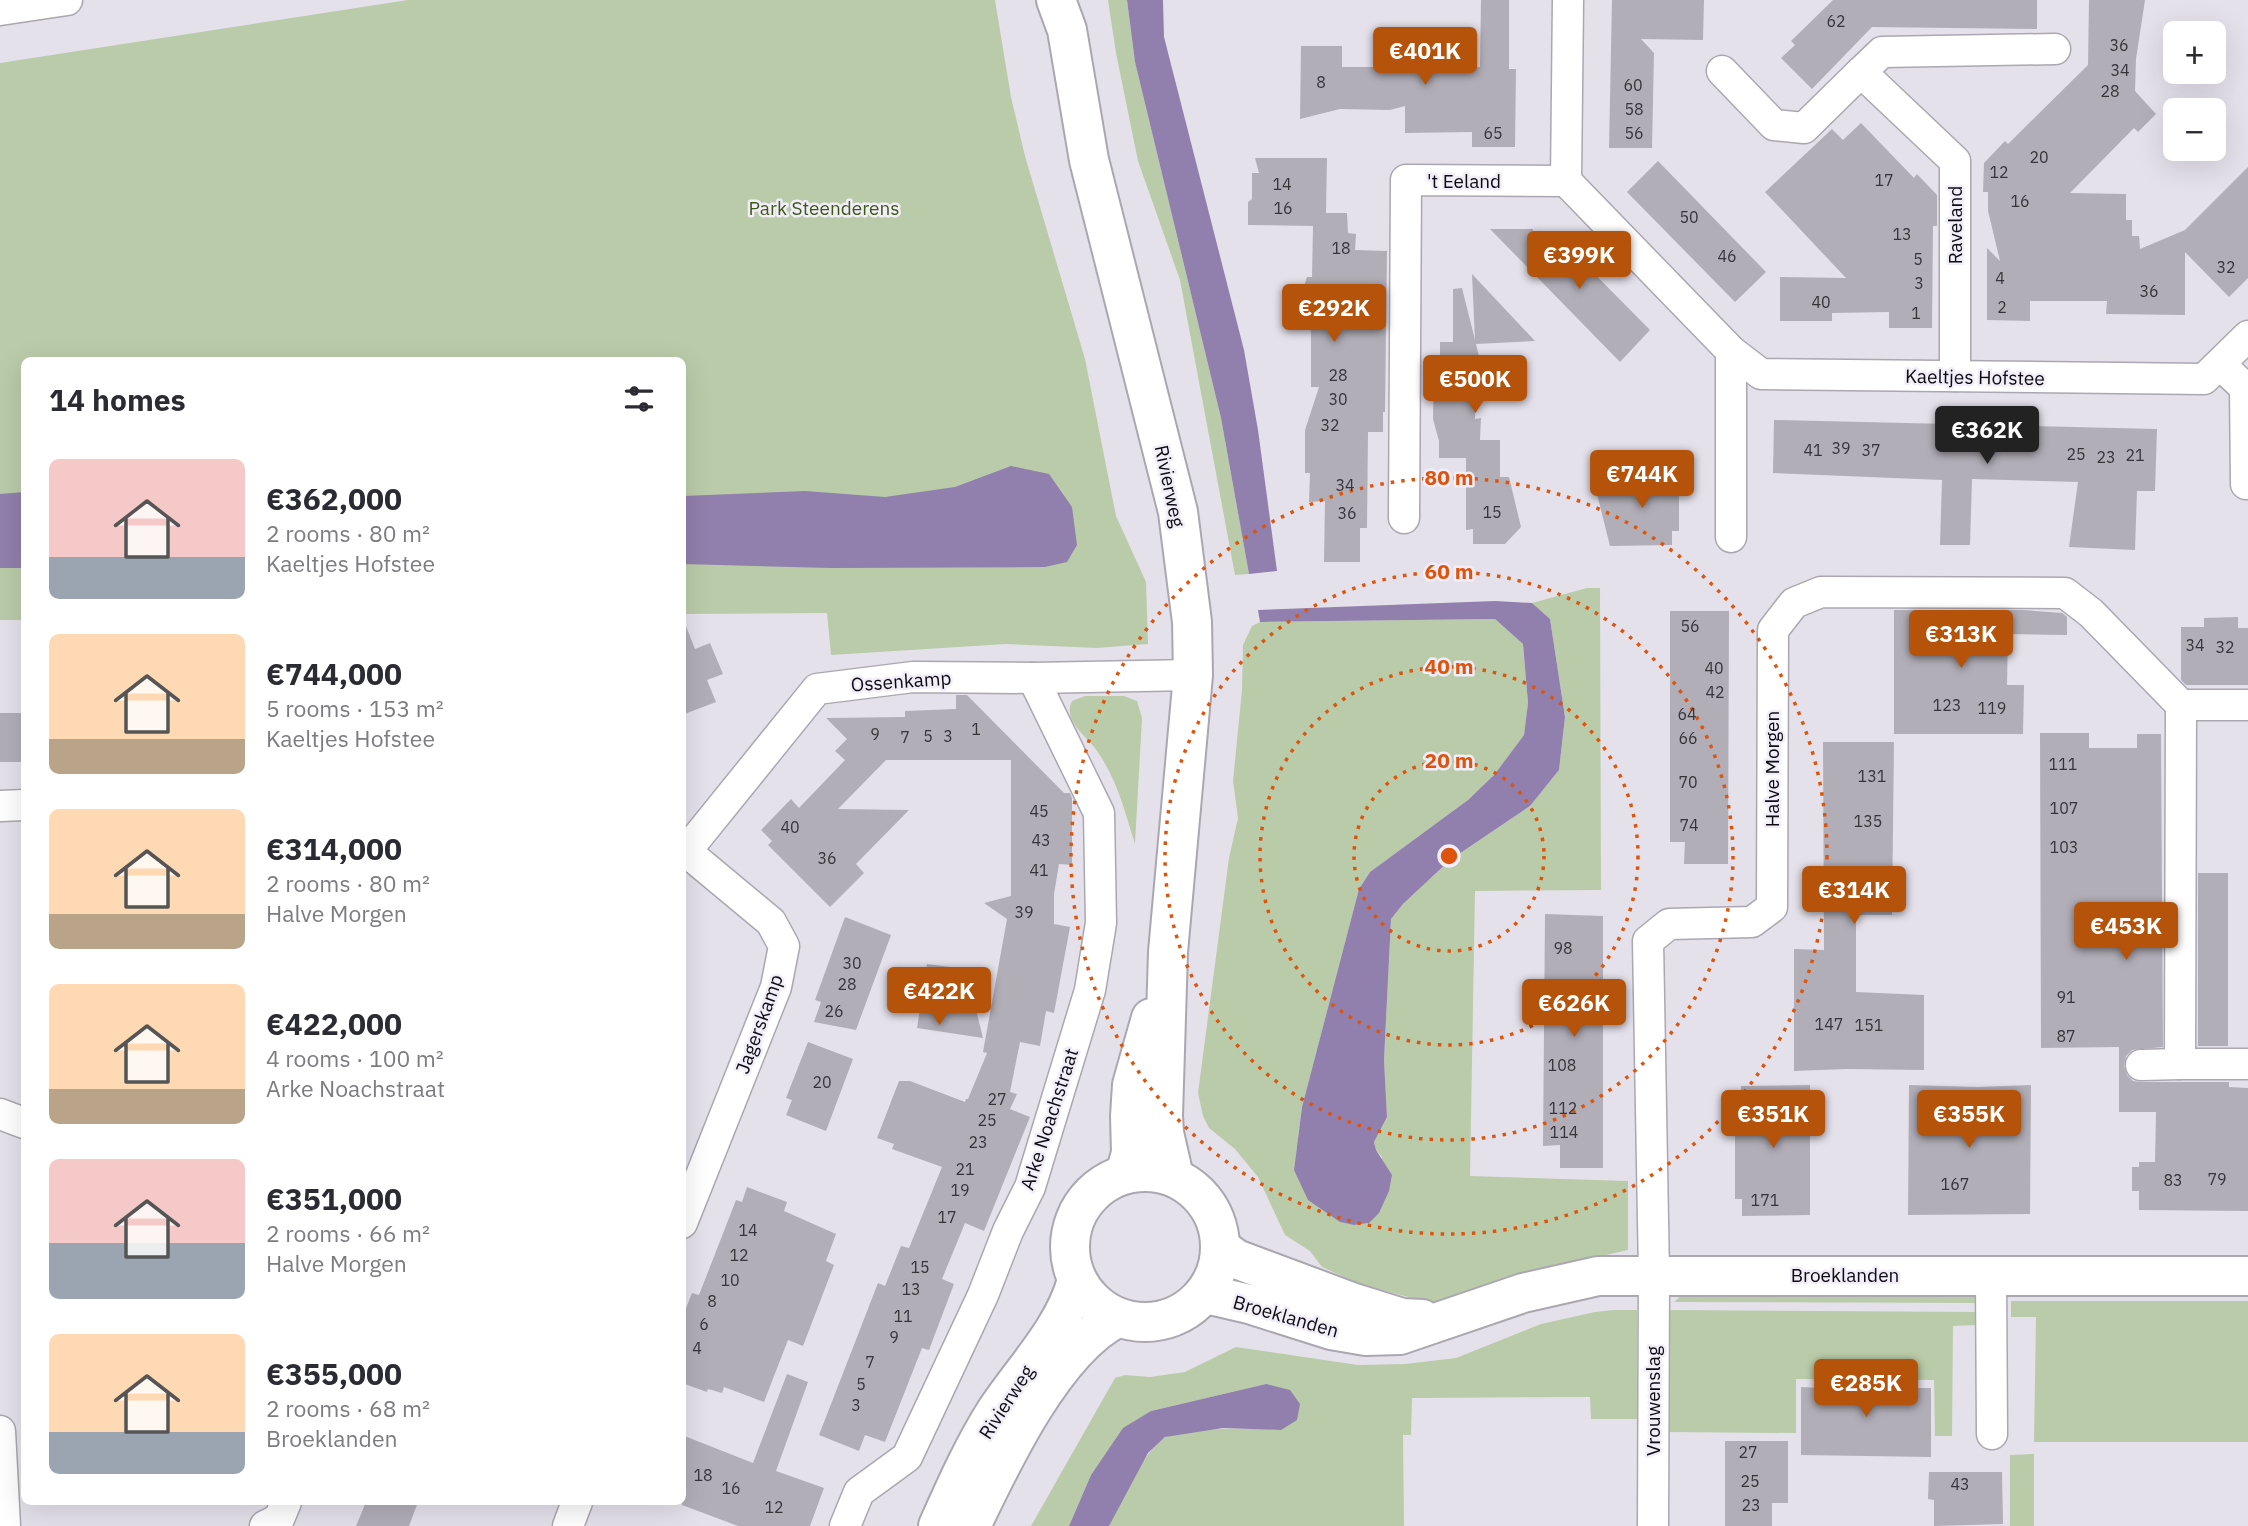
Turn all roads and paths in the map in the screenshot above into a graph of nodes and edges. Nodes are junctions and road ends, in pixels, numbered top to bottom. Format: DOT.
graph roads {
  1 [pos="67,0"];
  2 [pos="1568,0"];
  3 [pos="0,10"];
  4 [pos="1063,10"];
  5 [pos="2055,49"];
  6 [pos="1722,71"];
  7 [pos="1861,72"];
  8 [pos="1566,181"];
  9 [pos="2248,336"];
  10 [pos="1731,351"];
  11 [pos="2220,364"];
  12 [pos="1955,376"];
  13 [pos="2246,484"];
  14 [pos="1404,518"];
  15 [pos="1731,537"];
  16 [pos="1193,675"];
  17 [pos="1033,678"];
  18 [pos="2182,705"];
  19 [pos="2248,705"];
  20 [pos="21,805"];
  21 [pos="0,806"];
  22 [pos="686,848"];
  23 [pos="686,850"];
  24 [pos="1168,952"];
  25 [pos="2180,1064"];
  26 [pos="2248,1064"];
  27 [pos="2141,1065"];
  28 [pos="0,1114"];
  29 [pos="21,1122"];
  30 [pos="1125,1174"];
  31 [pos="1174,1177"];
  32 [pos="688,1192"];
  33 [pos="1222,1248"];
  34 [pos="1991,1275"];
  35 [pos="1654,1276"];
  36 [pos="2248,1276"];
  37 [pos="1077,1280"];
  38 [pos="1206,1294"];
  39 [pos="1117,1318"];
  40 [pos="1448,1320"];
  41 [pos="0,1431"];
  42 [pos="1992,1434"];
  43 [pos="285,1505"];
  44 [pos="5,1526"];
  45 [pos="265,1526"];
  46 [pos="845,1526"];
  47 [pos="938,1526"];
  48 [pos="971,1526"];
  49 [pos="1653,1526"];
  1 -- 3 [label="street"];
  2 -- 8 [label="street"];
  4 -- 16 [label="street, Rivierweg"];
  5 -- 7 [label="street"];
  6 -- 7 [label="street"];
  7 -- 12 [label="street, Raveland"];
  8 -- 10 [label="street, Kaeltjes Hofstee"];
  8 -- 14 [label="street, 't Eeland"];
  9 -- 11 [label="street, Kaeltjes Hofstee"];
  10 -- 12 [label="street, Kaeltjes Hofstee"];
  10 -- 15 [label="street"];
  11 -- 12 [label="street, Kaeltjes Hofstee"];
  11 -- 13 [label="street"];
  16 -- 17 [label="street, Ossenkamp"];
  16 -- 24 [label="street, Rivierweg"];
  17 -- 22 [label="street, Ossenkamp"];
  17 -- 46 [label="street, Arke Noachstraat"];
  18 -- 19 [label="street"];
  18 -- 25 [label="street"];
  18 -- 35 [label="street, Halve Morgen"];
  20 -- 21 [label="street"];
  23 -- 32 [label="street, Jagerskamp"];
  24 -- 30 [label="street, Rivierweg"];
  24 -- 31 [label="street, Rivierweg"];
  25 -- 26 [label="street"];
  25 -- 27 [label="street"];
  28 -- 29 [label="street"];
  30 -- 31 [label="street"];
  30 -- 37 [label="street"];
  31 -- 33 [label="street"];
  33 -- 38 [label="street"];
  33 -- 40 [label="street, Broeklanden"];
  34 -- 35 [label="street, Broeklanden"];
  34 -- 36 [label="street, Broeklanden"];
  34 -- 42 [label="street"];
  35 -- 40 [label="street, Broeklanden"];
  35 -- 49 [label="street, Vrouwenslag"];
  37 -- 39 [label="street"];
  37 -- 47 [label="street, Rivierweg"];
  38 -- 39 [label="street"];
  38 -- 40 [label="street, Broeklanden"];
  39 -- 48 [label="street, Rivierweg"];
  41 -- 44 [label="street"];
  43 -- 45 [label="street"];
}
